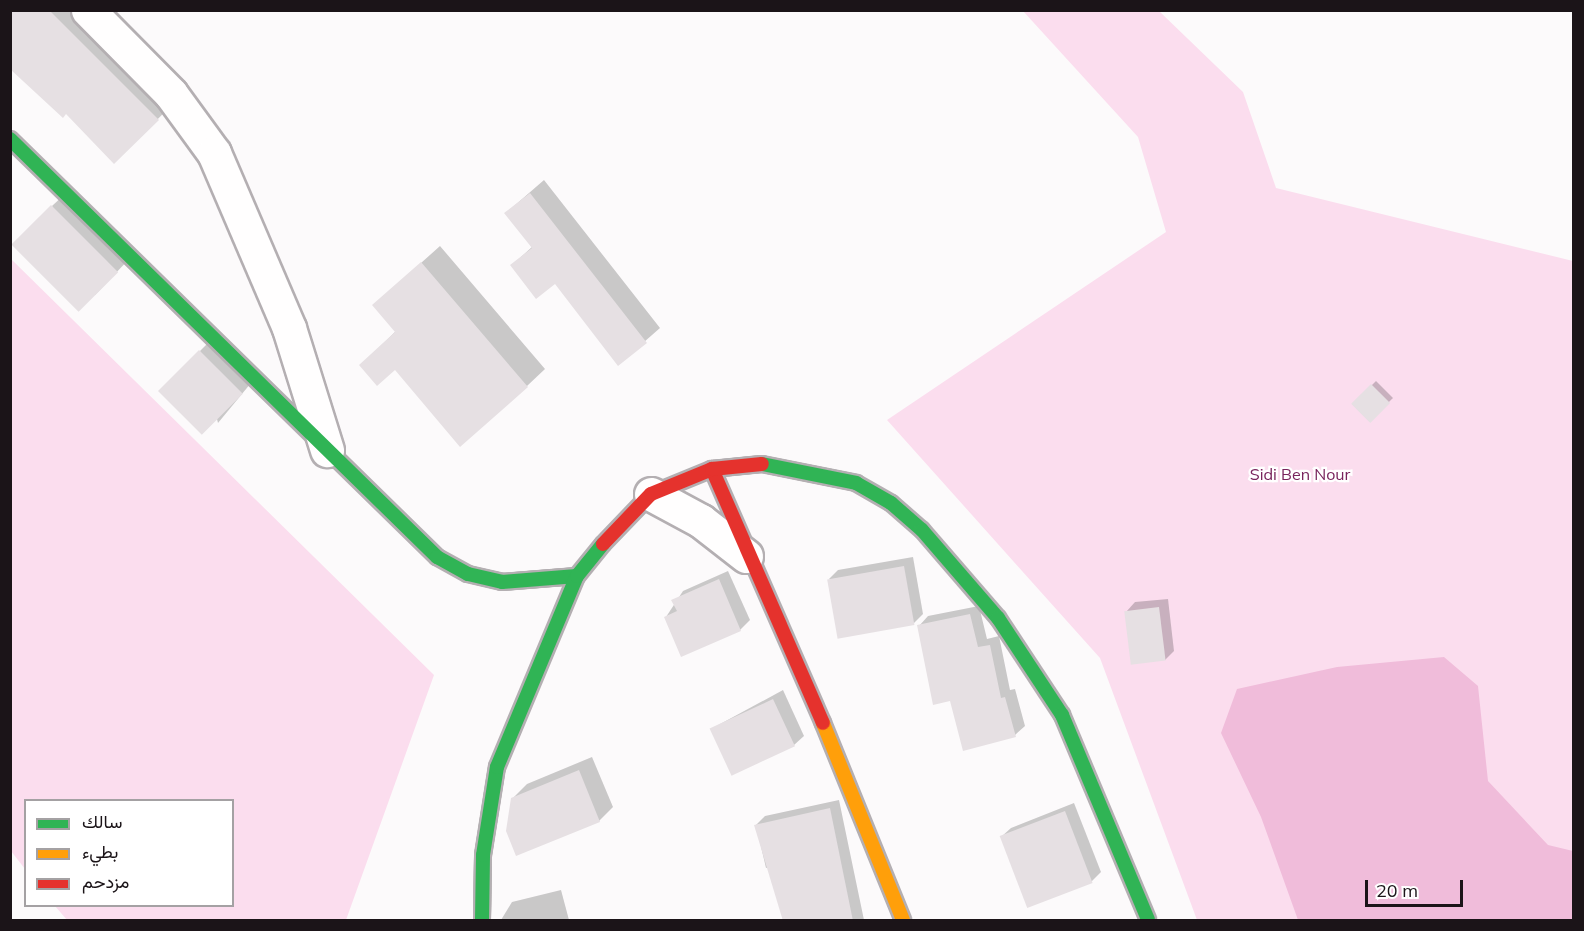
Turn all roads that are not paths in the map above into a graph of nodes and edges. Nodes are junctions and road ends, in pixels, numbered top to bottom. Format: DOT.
graph roads {
  1 [pos="88,10"];
  2 [pos="10,139"];
  3 [pos="327,450"];
  4 [pos="712,469"];
  5 [pos="651,494"];
  6 [pos="746,556"];
  7 [pos="577,576"];
  8 [pos="482,921"];
  9 [pos="903,921"];
  10 [pos="1148,921"];
  1 -- 3 [label="street"];
  2 -- 3 [label="street"];
  3 -- 7 [label="street"];
  4 -- 5 [label="street"];
  4 -- 6 [label="street"];
  4 -- 10 [label="street"];
  5 -- 6 [label="street"];
  5 -- 7 [label="street"];
  6 -- 9 [label="street"];
  7 -- 8 [label="street"];
}
